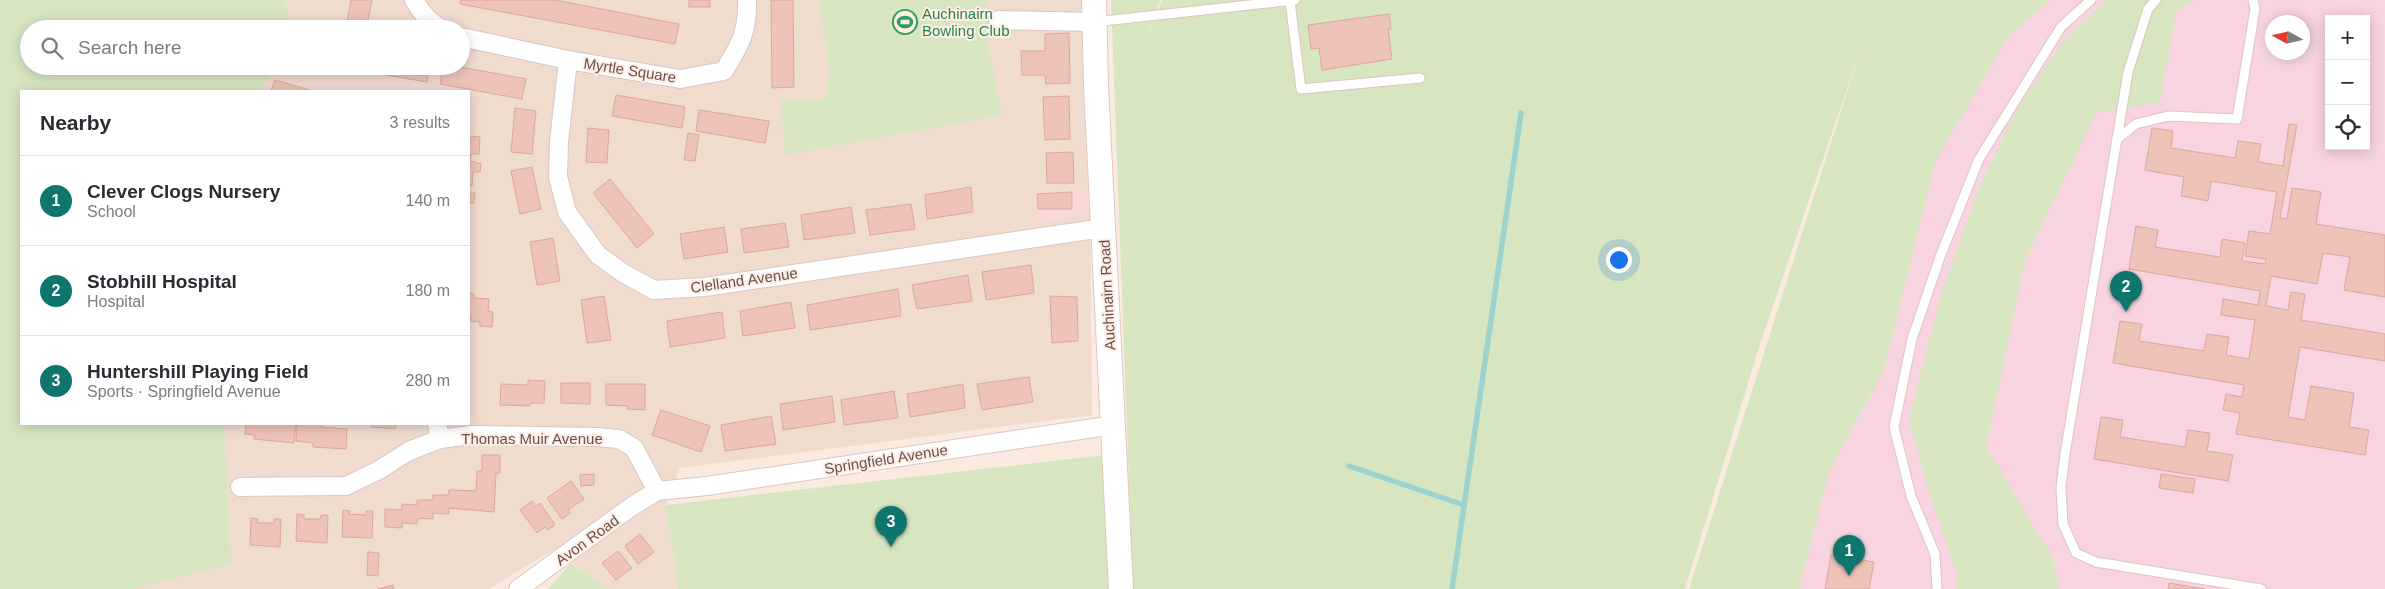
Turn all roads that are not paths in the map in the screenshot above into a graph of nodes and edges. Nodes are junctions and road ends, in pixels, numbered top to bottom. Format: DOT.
graph roads {
  1 [pos="414,0"];
  2 [pos="746,0"];
  3 [pos="1293,0"];
  4 [pos="2091,0"];
  5 [pos="2156,0"];
  6 [pos="2253,0"];
  7 [pos="1094,11"];
  8 [pos="430,20"];
  9 [pos="998,20"];
  10 [pos="470,39"];
  11 [pos="568,60"];
  12 [pos="1420,78"];
  13 [pos="2117,139"];
  14 [pos="1103,228"];
  15 [pos="1114,425"];
  16 [pos="439,432"];
  17 [pos="240,488"];
  18 [pos="657,491"];
  19 [pos="518,589"];
  20 [pos="1121,589"];
  21 [pos="1937,589"];
  22 [pos="2260,589"];
  1 -- 8 [label="street"];
  2 -- 11 [label="street, Myrtle Square"];
  3 -- 7 [label="lane"];
  3 -- 12 [label="lane"];
  4 -- 21 [label="lane"];
  5 -- 13 [label="lane"];
  6 -- 13 [label="lane"];
  7 -- 9 [label="street"];
  7 -- 14 [label="main road, Auchinairn Road"];
  10 -- 11 [label="street, Myrtle Square"];
  11 -- 14 [label="street, Clelland Avenue"];
  13 -- 22 [label="lane"];
  14 -- 15 [label="main road, Auchinairn Road"];
  15 -- 18 [label="street, Springfield Avenue"];
  15 -- 20 [label="main road, Auchinairn Road"];
  16 -- 17 [label="street, Thomas Muir Avenue"];
  16 -- 18 [label="street, Thomas Muir Avenue"];
  18 -- 19 [label="street, Avon Road"];
}
